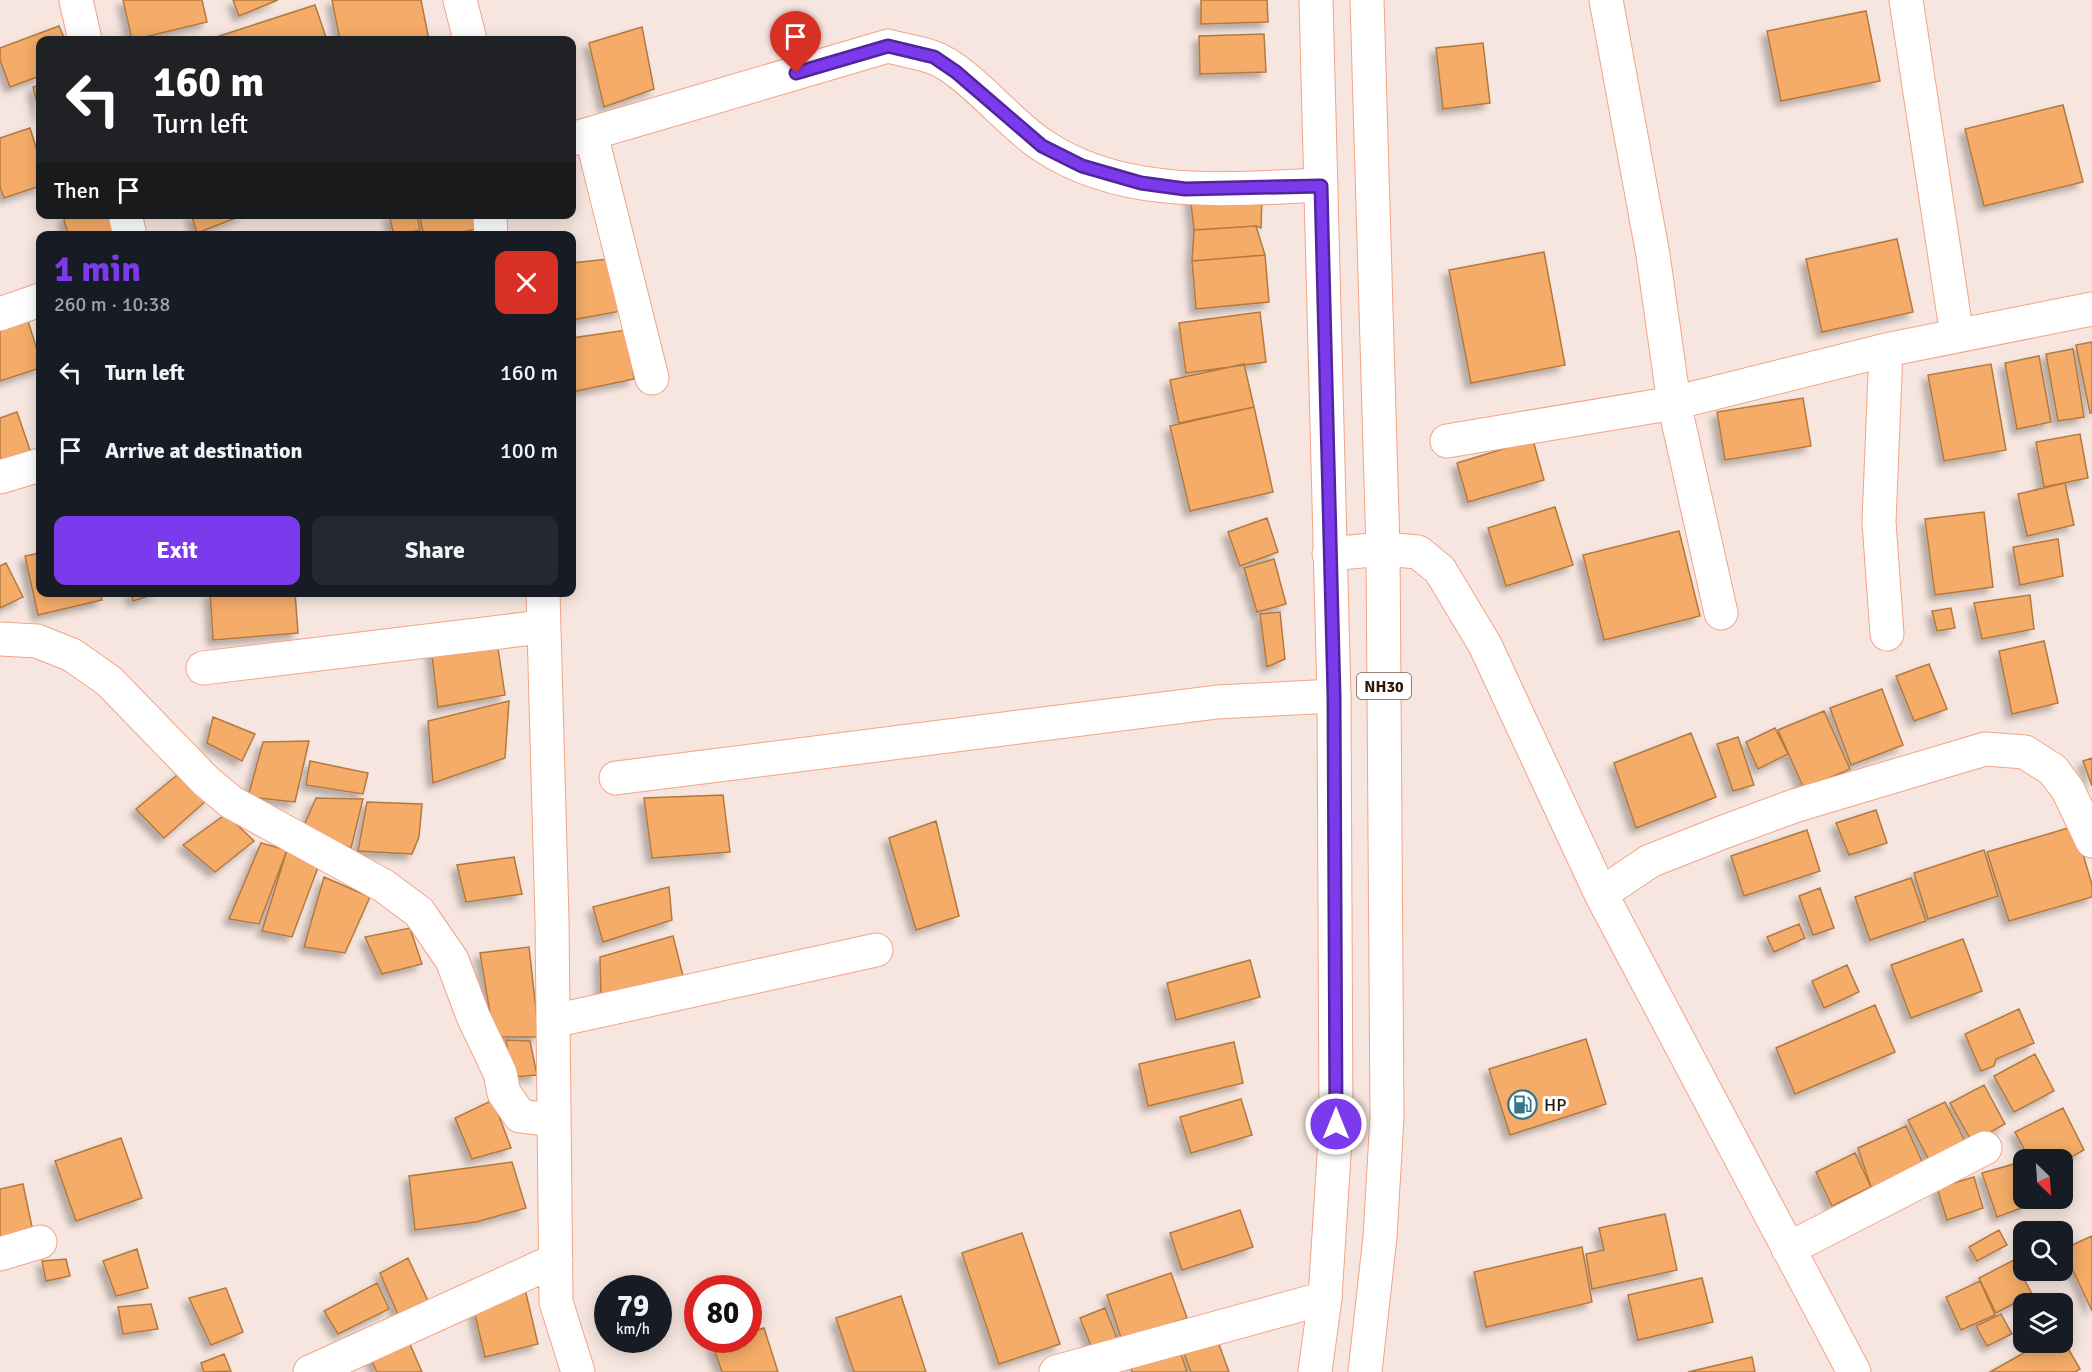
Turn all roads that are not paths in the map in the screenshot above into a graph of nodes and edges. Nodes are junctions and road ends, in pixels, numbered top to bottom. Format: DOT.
graph roads {
  1 [pos="76,0"];
  2 [pos="460,0"];
  3 [pos="1316,0"];
  4 [pos="1367,0"];
  5 [pos="1606,0"];
  6 [pos="1906,0"];
  7 [pos="84,36"];
  8 [pos="469,36"];
  9 [pos="581,136"];
  10 [pos="1321,186"];
  11 [pos="36,301"];
  12 [pos="2092,309"];
  13 [pos="0,314"];
  14 [pos="1957,336"];
  15 [pos="1886,350"];
  16 [pos="652,378"];
  17 [pos="1674,403"];
  18 [pos="1447,441"];
  19 [pos="36,466"];
  20 [pos="0,477"];
  21 [pos="1383,549"];
  22 [pos="1329,554"];
  23 [pos="543,597"];
  24 [pos="1721,613"];
  25 [pos="542,627"];
  26 [pos="1887,634"];
  27 [pos="0,639"];
  28 [pos="203,668"];
  29 [pos="1334,696"];
  30 [pos="616,778"];
  31 [pos="2092,841"];
  32 [pos="1600,894"];
  33 [pos="876,950"];
  34 [pos="553,1022"];
  35 [pos="552,1120"];
  36 [pos="1985,1148"];
  37 [pos="40,1242"];
  38 [pos="1788,1249"];
  39 [pos="0,1254"];
  40 [pos="556,1260"];
  41 [pos="1325,1298"];
  42 [pos="310,1372"];
  43 [pos="578,1372"];
  44 [pos="1056,1372"];
  45 [pos="1315,1372"];
  46 [pos="1365,1372"];
  47 [pos="1854,1372"];
  1 -- 7 [label="main road"];
  2 -- 8 [label="main road"];
  3 -- 10 [label="main road, NH30"];
  4 -- 21 [label="main road, NH30"];
  5 -- 17 [label="main road"];
  6 -- 14 [label="main road"];
  9 -- 10 [label="main road"];
  9 -- 16 [label="main road"];
  10 -- 22 [label="main road, NH30"];
  11 -- 13 [label="main road"];
  12 -- 14 [label="main road"];
  14 -- 15 [label="main road"];
  15 -- 17 [label="main road"];
  15 -- 26 [label="main road"];
  17 -- 18 [label="main road"];
  17 -- 24 [label="main road"];
  19 -- 20 [label="main road"];
  21 -- 22 [label="main road"];
  21 -- 32 [label="main road"];
  21 -- 46 [label="main road, NH30"];
  22 -- 29 [label="main road, NH30"];
  23 -- 25 [label="main road"];
  25 -- 28 [label="main road"];
  25 -- 34 [label="main road"];
  27 -- 35 [label="main road"];
  29 -- 30 [label="main road"];
  29 -- 41 [label="main road, NH30"];
  31 -- 32 [label="main road"];
  32 -- 38 [label="main road"];
  33 -- 34 [label="main road"];
  34 -- 35 [label="main road"];
  35 -- 40 [label="main road"];
  36 -- 38 [label="main road"];
  37 -- 39 [label="main road"];
  38 -- 47 [label="main road"];
  40 -- 42 [label="main road"];
  40 -- 43 [label="main road"];
  41 -- 44 [label="main road"];
  41 -- 45 [label="main road, NH30"];
}
